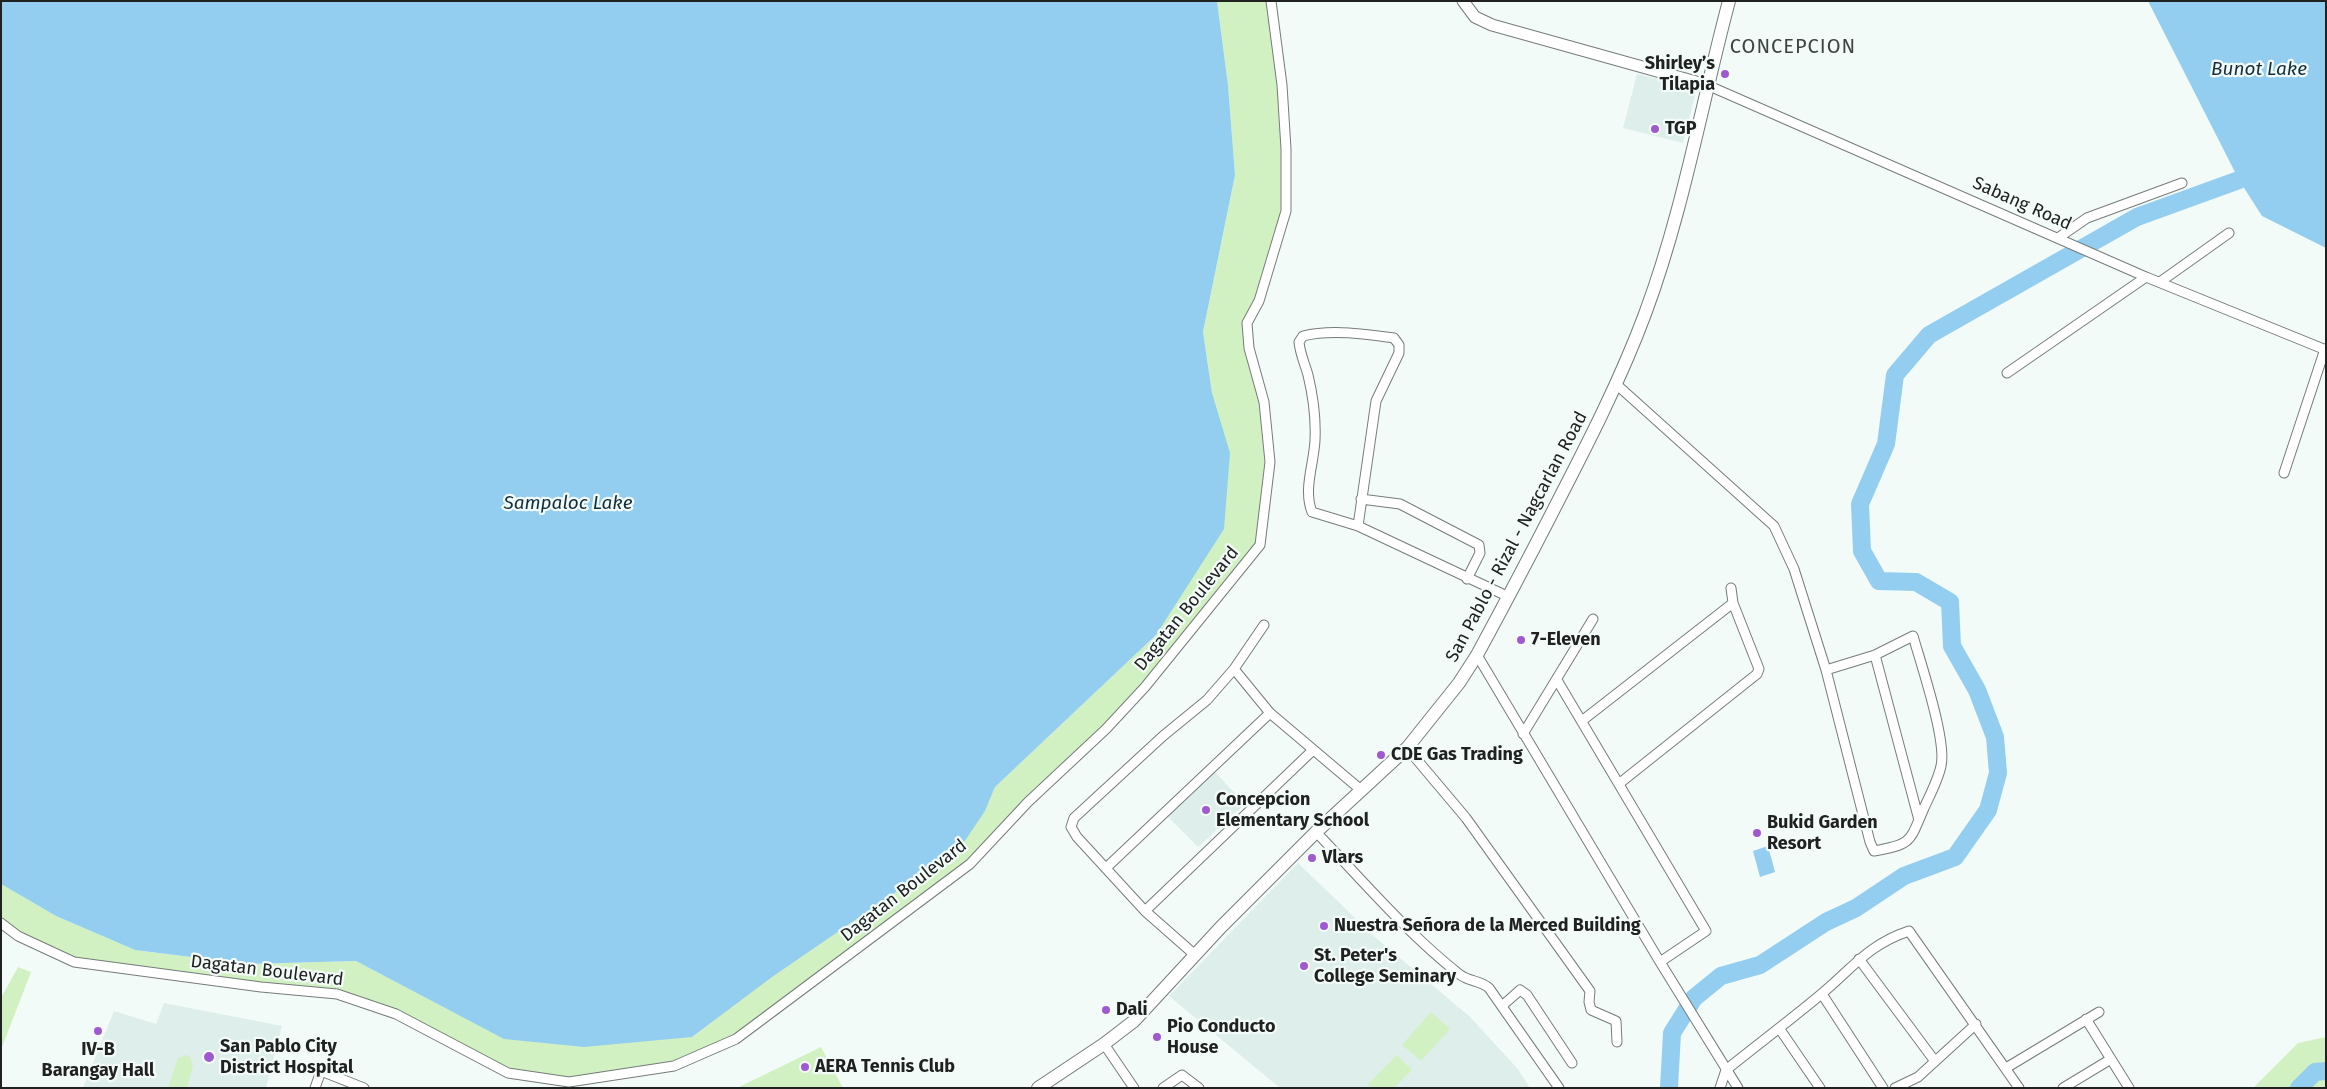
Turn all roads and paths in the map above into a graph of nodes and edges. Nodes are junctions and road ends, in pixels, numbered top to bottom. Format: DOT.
graph roads {
  1 [pos="1271,1"];
  2 [pos="1462,1"];
  3 [pos="1729,1"];
  4 [pos="1707,85"];
  5 [pos="2182,184"];
  6 [pos="2229,232"];
  7 [pos="2058,238"];
  8 [pos="2146,277"];
  9 [pos="2160,282"];
  10 [pos="2326,350"];
  11 [pos="2007,373"];
  12 [pos="1616,384"];
  13 [pos="2284,473"];
  14 [pos="1361,498"];
  15 [pos="1358,526"];
  16 [pos="1467,579"];
  17 [pos="1731,588"];
  18 [pos="1509,597"];
  19 [pos="1733,602"];
  20 [pos="1593,619"];
  21 [pos="1264,625"];
  22 [pos="1477,655"];
  23 [pos="1875,655"];
  24 [pos="1234,669"];
  25 [pos="1826,670"];
  26 [pos="1557,680"];
  27 [pos="1270,713"];
  28 [pos="1583,720"];
  29 [pos="1523,734"];
  30 [pos="1406,748"];
  31 [pos="1312,751"];
  32 [pos="1620,783"];
  33 [pos="1361,790"];
  34 [pos="1919,820"];
  35 [pos="1316,832"];
  36 [pos="1106,868"];
  37 [pos="1144,911"];
  38 [pos="1,923"];
  39 [pos="1195,954"];
  40 [pos="1859,959"];
  41 [pos="1660,962"];
  42 [pos="1822,994"];
  43 [pos="1502,1006"];
  44 [pos="2099,1012"];
  45 [pos="2086,1019"];
  46 [pos="1976,1024"];
  47 [pos="1779,1028"];
  48 [pos="1617,1042"];
  49 [pos="1104,1044"];
  50 [pos="2111,1059"];
  51 [pos="1934,1060"];
  52 [pos="1572,1063"];
  53 [pos="2006,1068"];
  54 [pos="1726,1070"];
  55 [pos="315,1088"];
  56 [pos="364,1088"];
  57 [pos="1038,1088"];
  58 [pos="1134,1088"];
  59 [pos="1163,1088"];
  60 [pos="1199,1088"];
  61 [pos="1559,1088"];
  62 [pos="1720,1088"];
  63 [pos="1738,1088"];
  64 [pos="1820,1088"];
  65 [pos="1883,1088"];
  66 [pos="1896,1088"];
  67 [pos="2019,1088"];
  68 [pos="2063,1088"];
  69 [pos="2129,1088"];
  1 -- 38 [label="street, Dagatan Boulevard"];
  2 -- 4 [label="street"];
  3 -- 4 [label="main road, San Pablo - Rizal - Nagcarlan Road"];
  4 -- 7 [label="street, Sabang Road"];
  4 -- 12 [label="main road, San Pablo - Rizal - Nagcarlan Road"];
  5 -- 7 [label="street"];
  6 -- 9 [label="street"];
  7 -- 8 [label="street, Sabang Road"];
  8 -- 9 [label="street, Sabang Road"];
  8 -- 11 [label="street"];
  9 -- 10 [label="street, Sabang Road"];
  10 -- 13 [label="street"];
  12 -- 18 [label="main road, San Pablo - Rizal - Nagcarlan Road"];
  12 -- 25 [label="street"];
  14 -- 15 [label="street"];
  14 -- 15 [label="street"];
  14 -- 16 [label="street"];
  15 -- 16 [label="street"];
  16 -- 18 [label="street"];
  17 -- 19 [label="street"];
  18 -- 22 [label="main road, San Pablo - Rizal - Nagcarlan Road"];
  19 -- 28 [label="street"];
  19 -- 32 [label="street"];
  20 -- 26 [label="street"];
  21 -- 24 [label="street"];
  22 -- 29 [label="street"];
  22 -- 30 [label="main road, San Pablo - Rizal - Nagcarlan Road"];
  23 -- 25 [label="street"];
  23 -- 34 [label="street"];
  23 -- 34 [label="street"];
  24 -- 27 [label="street"];
  24 -- 36 [label="street"];
  25 -- 34 [label="street"];
  26 -- 28 [label="street"];
  26 -- 29 [label="street"];
  27 -- 31 [label="street"];
  27 -- 36 [label="street"];
  28 -- 32 [label="street"];
  29 -- 41 [label="street"];
  30 -- 33 [label="main road, San Pablo - Rizal - Nagcarlan Road"];
  30 -- 48 [label="street"];
  31 -- 33 [label="street"];
  31 -- 37 [label="street"];
  32 -- 41 [label="street"];
  33 -- 35 [label="main road, San Pablo - Rizal - Nagcarlan Road"];
  35 -- 39 [label="main road, San Pablo - Rizal - Nagcarlan Road"];
  35 -- 43 [label="street"];
  36 -- 37 [label="street"];
  37 -- 39 [label="street"];
  39 -- 49 [label="main road, San Pablo - Rizal - Nagcarlan Road"];
  40 -- 42 [label="street"];
  40 -- 46 [label="street"];
  40 -- 51 [label="street"];
  41 -- 54 [label="street"];
  42 -- 47 [label="street"];
  42 -- 65 [label="street"];
  43 -- 52 [label="street"];
  43 -- 61 [label="street"];
  44 -- 45 [label="street"];
  45 -- 50 [label="street"];
  45 -- 53 [label="street"];
  46 -- 51 [label="street"];
  46 -- 53 [label="street"];
  47 -- 54 [label="street"];
  47 -- 64 [label="street"];
  49 -- 57 [label="main road, San Pablo - Rizal - Nagcarlan Road"];
  49 -- 58 [label="street"];
  50 -- 68 [label="street"];
  50 -- 69 [label="street"];
  51 -- 66 [label="street"];
  53 -- 67 [label="street"];
  54 -- 62 [label="street"];
  54 -- 63 [label="street"];
  55 -- 56 [label="street"];
  59 -- 60 [label="street"];
}
